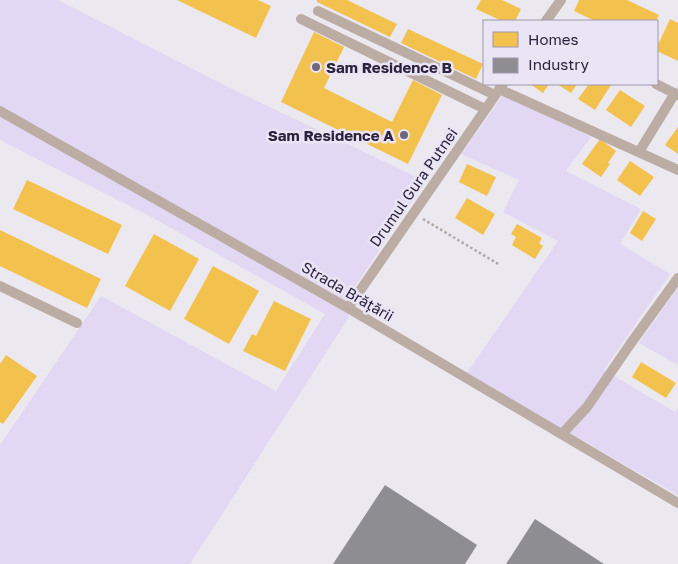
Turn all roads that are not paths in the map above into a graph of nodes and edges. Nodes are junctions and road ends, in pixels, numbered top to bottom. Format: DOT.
graph roads {
  1 [pos="561,0"];
  2 [pos="318,11"];
  3 [pos="301,19"];
  4 [pos="547,20"];
  5 [pos="483,82"];
  6 [pos="658,85"];
  7 [pos="499,89"];
  8 [pos="677,94"];
  9 [pos="486,109"];
  10 [pos="0,111"];
  11 [pos="639,152"];
  12 [pos="678,170"];
  13 [pos="678,278"];
  14 [pos="0,286"];
  15 [pos="348,308"];
  16 [pos="77,323"];
  17 [pos="562,434"];
  18 [pos="678,502"];
  1 -- 4 [label="street"];
  2 -- 5 [label="street"];
  3 -- 9 [label="street"];
  6 -- 8 [label="street"];
  7 -- 9 [label="street, Drumul Gura Putnei"];
  7 -- 11 [label="street"];
  8 -- 11 [label="street"];
  9 -- 15 [label="street, Drumul Gura Putnei"];
  10 -- 15 [label="street, Strada Brățării"];
  11 -- 12 [label="street"];
  13 -- 17 [label="street"];
  14 -- 16 [label="street"];
  15 -- 17 [label="street, Strada Brățării"];
  17 -- 18 [label="street, Strada Brățării"];
}
